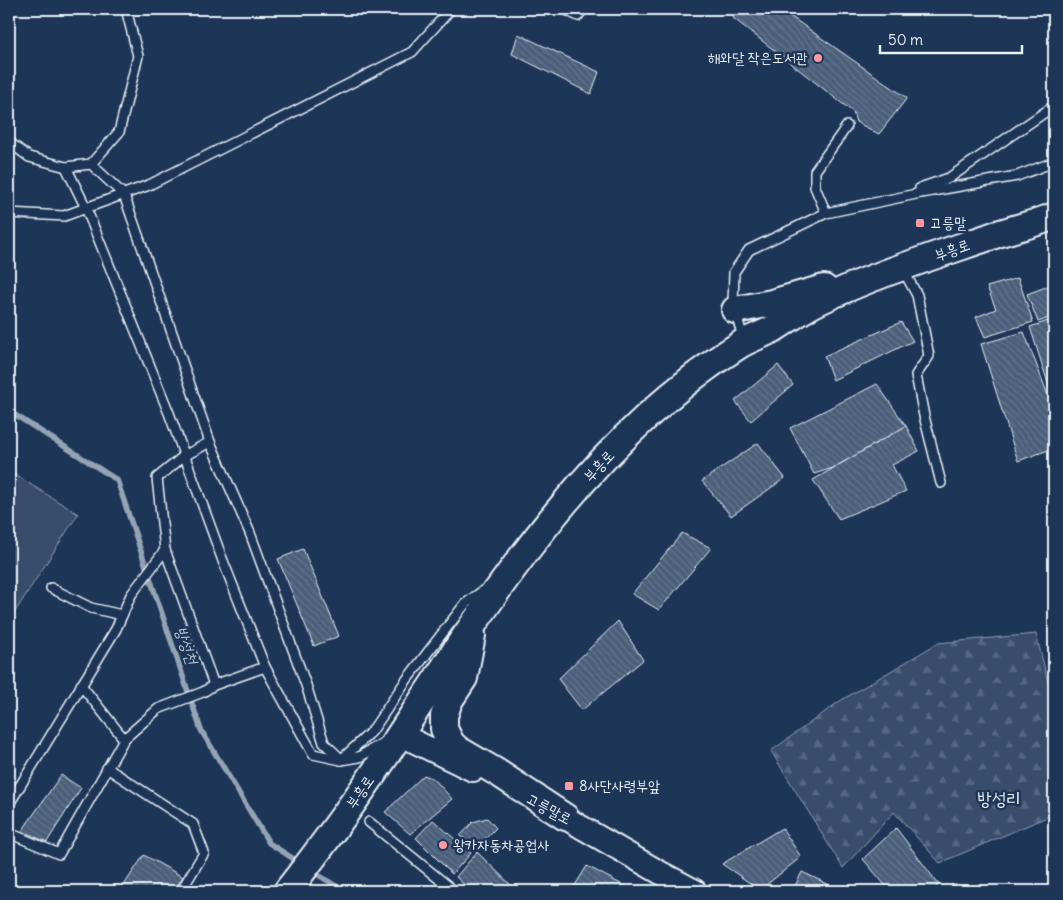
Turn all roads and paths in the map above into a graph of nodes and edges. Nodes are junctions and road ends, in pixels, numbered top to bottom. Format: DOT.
graph roads {
  1 [pos="126,9"];
  2 [pos="451,9"];
  3 [pos="564,9"];
  4 [pos="583,9"];
  5 [pos="1054,106"];
  6 [pos="847,126"];
  7 [pos="9,142"];
  8 [pos="1054,162"];
  9 [pos="91,164"];
  10 [pos="66,167"];
  11 [pos="124,194"];
  12 [pos="892,199"];
  13 [pos="86,208"];
  14 [pos="9,213"];
  15 [pos="826,213"];
  16 [pos="1054,216"];
  17 [pos="902,268"];
  18 [pos="876,277"];
  19 [pos="735,310"];
  20 [pos="745,342"];
  21 [pos="210,442"];
  22 [pos="184,456"];
  23 [pos="941,483"];
  24 [pos="164,550"];
  25 [pos="511,570"];
  26 [pos="51,588"];
  27 [pos="122,615"];
  28 [pos="474,624"];
  29 [pos="266,667"];
  30 [pos="81,685"];
  31 [pos="214,685"];
  32 [pos="399,734"];
  33 [pos="124,739"];
  34 [pos="341,760"];
  35 [pos="107,768"];
  36 [pos="9,804"];
  37 [pos="565,817"];
  38 [pos="369,822"];
  39 [pos="9,833"];
  40 [pos="181,891"];
  41 [pos="287,891"];
  42 [pos="454,891"];
  43 [pos="695,891"];
  1 -- 9 [label="lane"];
  2 -- 11 [label="lane"];
  3 -- 4 [label="lane"];
  5 -- 12 [label="lane"];
  6 -- 15 [label="lane"];
  7 -- 10 [label="lane"];
  8 -- 12 [label="lane"];
  9 -- 10 [label="lane"];
  9 -- 11 [label="lane"];
  10 -- 13 [label="lane"];
  11 -- 13 [label="lane"];
  11 -- 21 [label="lane"];
  12 -- 15 [label="lane"];
  13 -- 14 [label="lane"];
  13 -- 22 [label="lane"];
  15 -- 19 [label="lane"];
  16 -- 17 [label="main road, 부흥로"];
  17 -- 18 [label="main road, 부흥로"];
  17 -- 23 [label="lane"];
  18 -- 19 [label="main road"];
  18 -- 20 [label="main road, 부흥로"];
  19 -- 20 [label="lane"];
  20 -- 25 [label="main road, 부흥로"];
  21 -- 22 [label="lane"];
  21 -- 34 [label="lane"];
  22 -- 24 [label="lane"];
  22 -- 29 [label="lane"];
  24 -- 27 [label="lane"];
  24 -- 31 [label="lane"];
  25 -- 28 [label="main road, 부흥로"];
  25 -- 34 [label="lane"];
  26 -- 27 [label="lane"];
  27 -- 30 [label="lane"];
  28 -- 32 [label="main road, 부흥로"];
  28 -- 37 [label="main road"];
  29 -- 31 [label="lane"];
  29 -- 34 [label="lane"];
  30 -- 33 [label="lane"];
  30 -- 36 [label="lane"];
  31 -- 33 [label="lane"];
  32 -- 34 [label="lane"];
  32 -- 37 [label="street, 고릉말로"];
  32 -- 41 [label="main road, 부흥로"];
  33 -- 35 [label="lane"];
  35 -- 39 [label="lane"];
  35 -- 40 [label="lane"];
  37 -- 43 [label="street, 고릉말로"];
  38 -- 42 [label="lane"];
}
